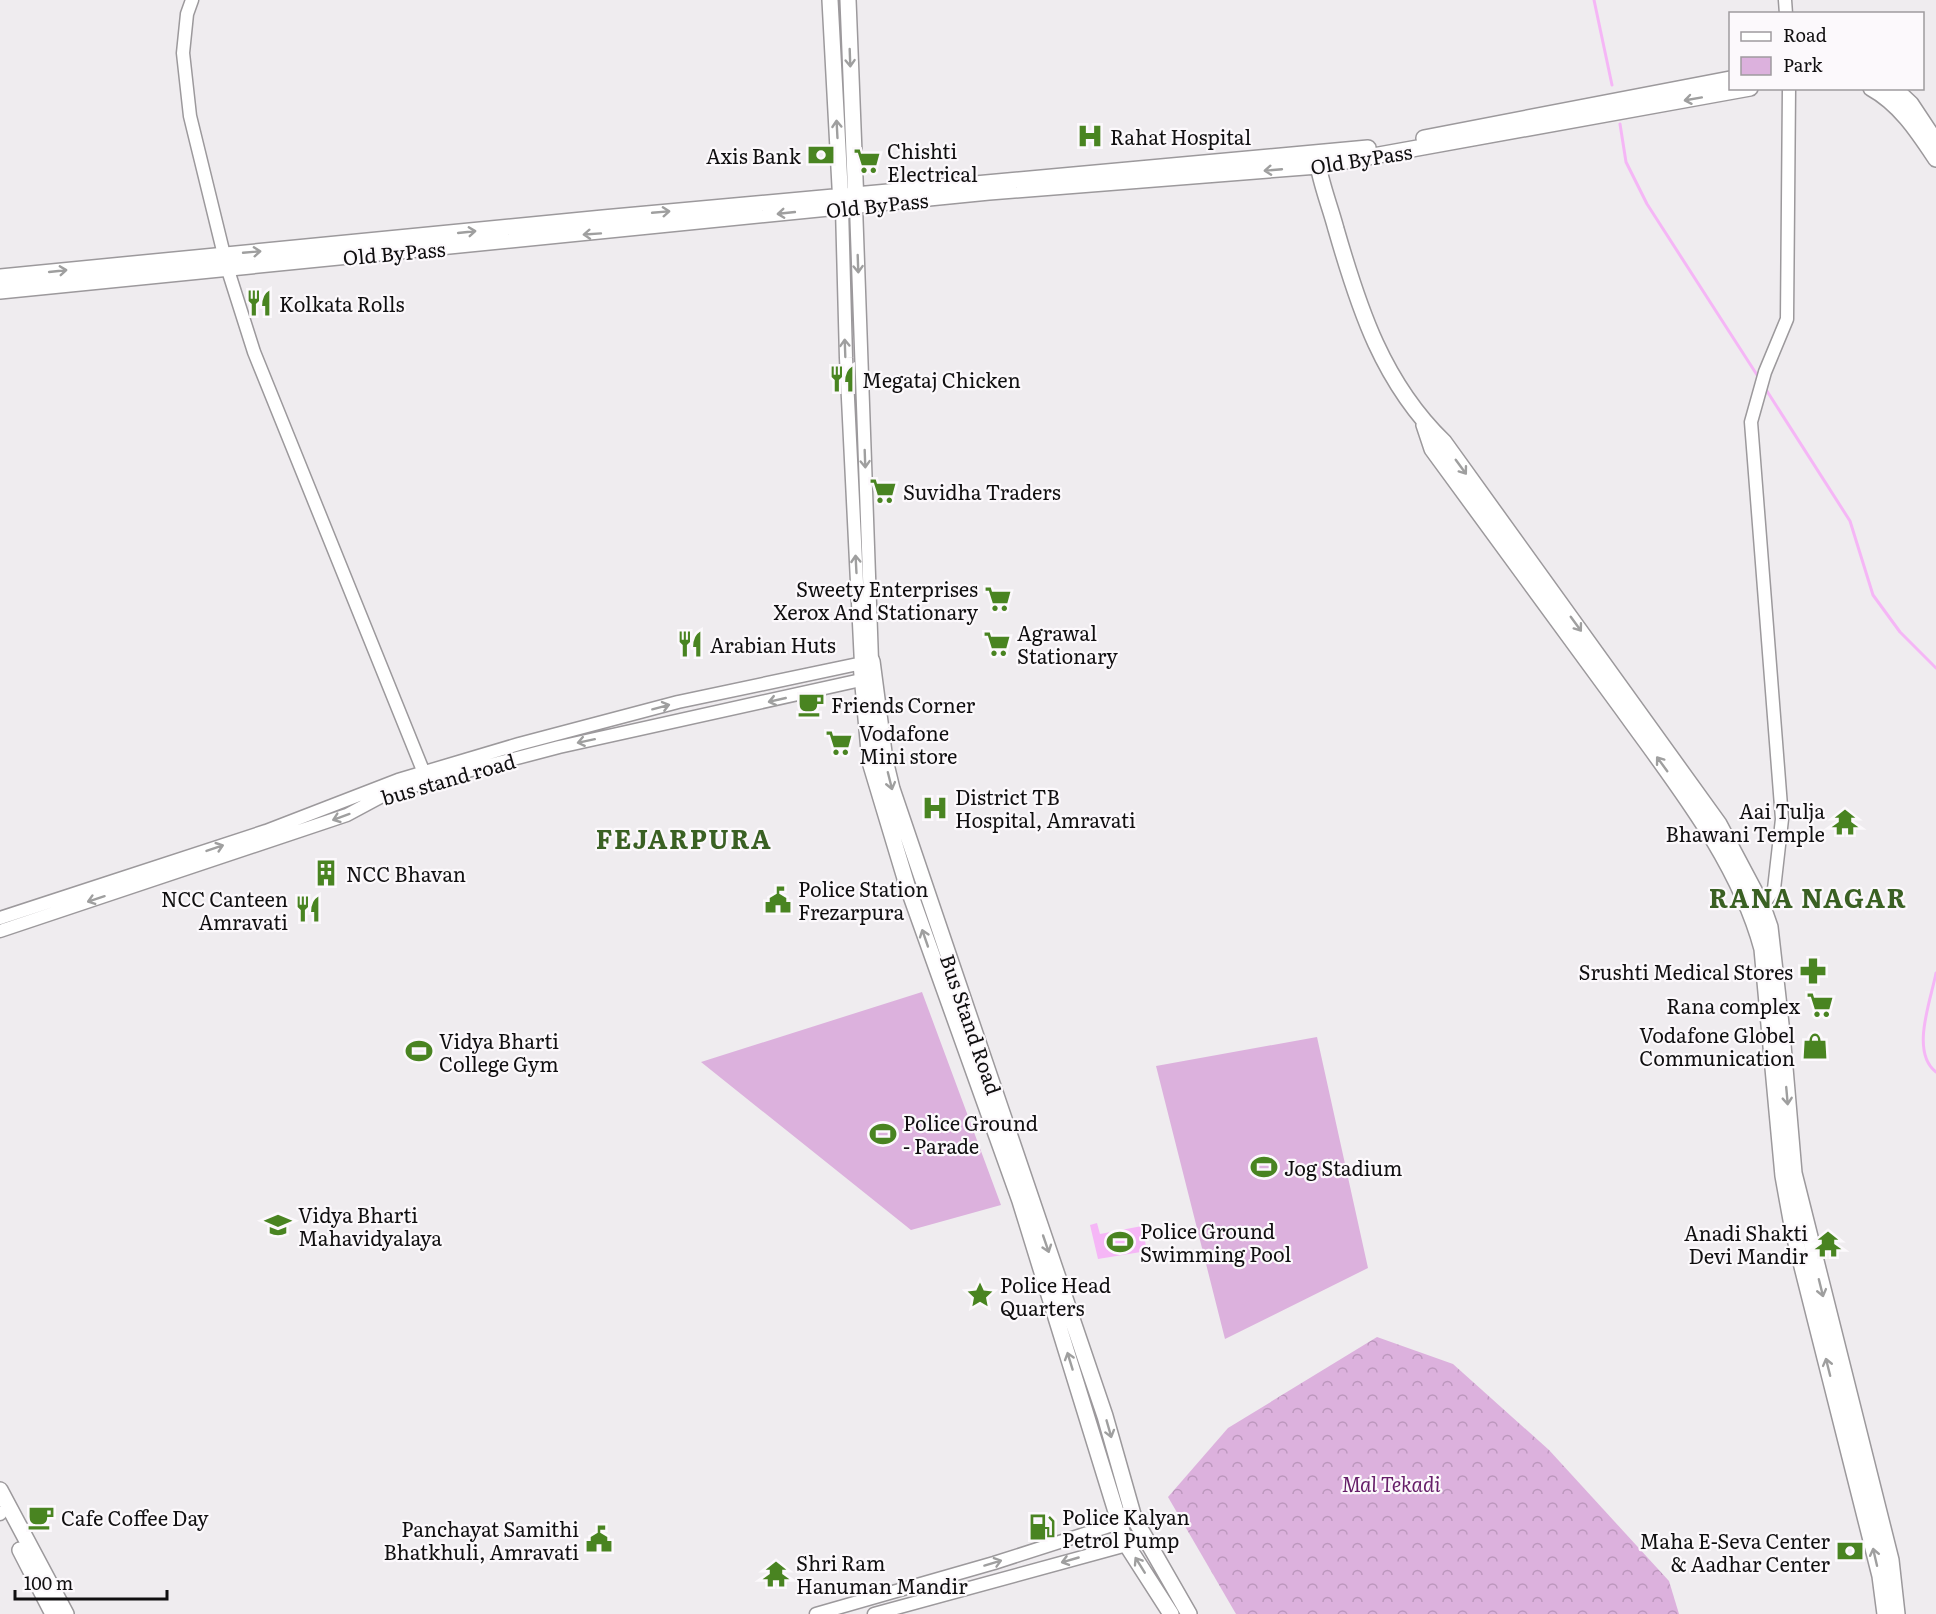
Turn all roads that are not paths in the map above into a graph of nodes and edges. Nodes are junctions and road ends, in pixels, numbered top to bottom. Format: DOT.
graph roads {
  1 [pos="192,0"];
  2 [pos="830,0"];
  3 [pos="848,0"];
  4 [pos="1729,79"];
  5 [pos="1738,90"];
  6 [pos="1789,90"];
  7 [pos="1875,90"];
  8 [pos="1896,90"];
  9 [pos="1936,141"];
  10 [pos="1936,159"];
  11 [pos="1317,160"];
  12 [pos="849,201"];
  13 [pos="225,261"];
  14 [pos="0,277"];
  15 [pos="0,291"];
  16 [pos="867,662"];
  17 [pos="868,679"];
  18 [pos="424,773"];
  19 [pos="1758,912"];
  20 [pos="0,918"];
  21 [pos="0,931"];
  22 [pos="0,1490"];
  23 [pos="0,1513"];
  24 [pos="1127,1520"];
  25 [pos="1145,1540"];
  26 [pos="1126,1544"];
  27 [pos="53,1614"];
  28 [pos="66,1614"];
  29 [pos="816,1614"];
  30 [pos="874,1614"];
  31 [pos="1171,1614"];
  32 [pos="1189,1614"];
  33 [pos="1885,1614"];
  34 [pos="1897,1614"];
  1 -- 13 [label="street"];
  12 -- 2 [label="main road, one-way"];
  3 -- 12 [label="main road, one-way"];
  4 -- 11 [label="main road"];
  5 -- 11 [label="main road, Old ByPass, one-way"];
  6 -- 19 [label="street"];
  7 -- 10 [label="main road"];
  8 -- 9 [label="main road"];
  11 -- 12 [label="main road, Old ByPass"];
  11 -- 19 [label="main road"];
  12 -- 13 [label="main road, Old ByPass"];
  12 -- 16 [label="street"];
  14 -- 13 [label="main road, one-way"];
  13 -- 15 [label="main road, Old ByPass"];
  13 -- 18 [label="street"];
  16 -- 17 [label="main road, Bus Stand Road"];
  18 -- 16 [label="street, bus stand road, one-way"];
  17 -- 21 [label="street, bus stand road, one-way"];
  17 -- 24 [label="main road, Bus Stand Road"];
  20 -- 18 [label="street, bus stand road, one-way"];
  33 -- 19 [label="main road, one-way"];
  19 -- 34 [label="main road, one-way"];
  22 -- 28 [label="main road"];
  23 -- 27 [label="main road"];
  24 -- 25 [label="main road, Bus Stand Road"];
  24 -- 26 [label="main road, Bus Stand Road"];
  29 -- 24 [label="street, one-way"];
  25 -- 26 [label="street"];
  25 -- 32 [label="main road, Bus Stand Road"];
  26 -- 30 [label="street, one-way"];
  31 -- 26 [label="main road, Bus Stand Road, one-way"];
}
